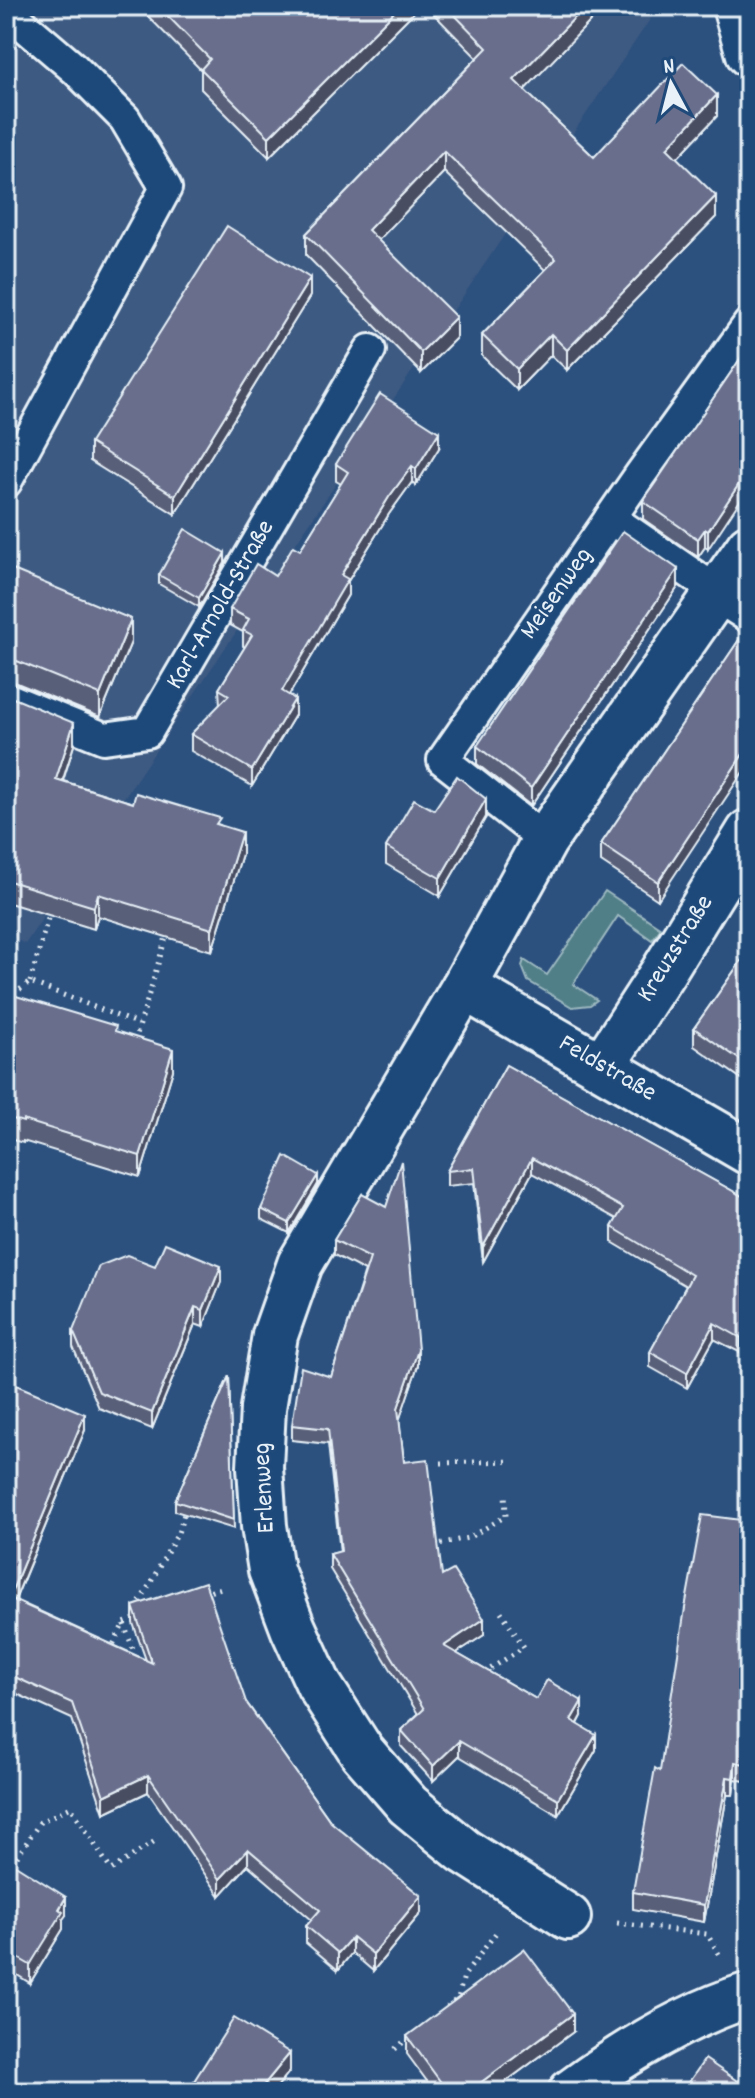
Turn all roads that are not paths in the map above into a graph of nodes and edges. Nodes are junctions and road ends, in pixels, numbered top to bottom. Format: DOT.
graph roads {
  1 [pos="735,6"];
  2 [pos="6,10"];
  3 [pos="749,54"];
  4 [pos="749,324"];
  5 [pos="370,350"];
  6 [pos="6,482"];
  7 [pos="610,518"];
  8 [pos="749,547"];
  9 [pos="733,607"];
  10 [pos="6,698"];
  11 [pos="749,832"];
  12 [pos="545,840"];
  13 [pos="464,987"];
  14 [pos="602,1066"];
  15 [pos="749,1152"];
  16 [pos="568,1917"];
  17 [pos="747,1996"];
  18 [pos="571,2092"];
  1 -- 3 [label="street"];
  2 -- 6 [label="lane"];
  4 -- 7 [label="lane, Meisenweg"];
  5 -- 10 [label="lane, Karl-Arnold-Straße"];
  7 -- 9 [label="lane"];
  7 -- 12 [label="lane, Meisenweg"];
  8 -- 9 [label="street"];
  9 -- 12 [label="street"];
  11 -- 14 [label="street, Kreuzstraße"];
  12 -- 13 [label="street"];
  13 -- 14 [label="street, Feldstraße"];
  13 -- 16 [label="street, Erlenweg"];
  14 -- 15 [label="street, Feldstraße"];
  17 -- 18 [label="street"];
}
